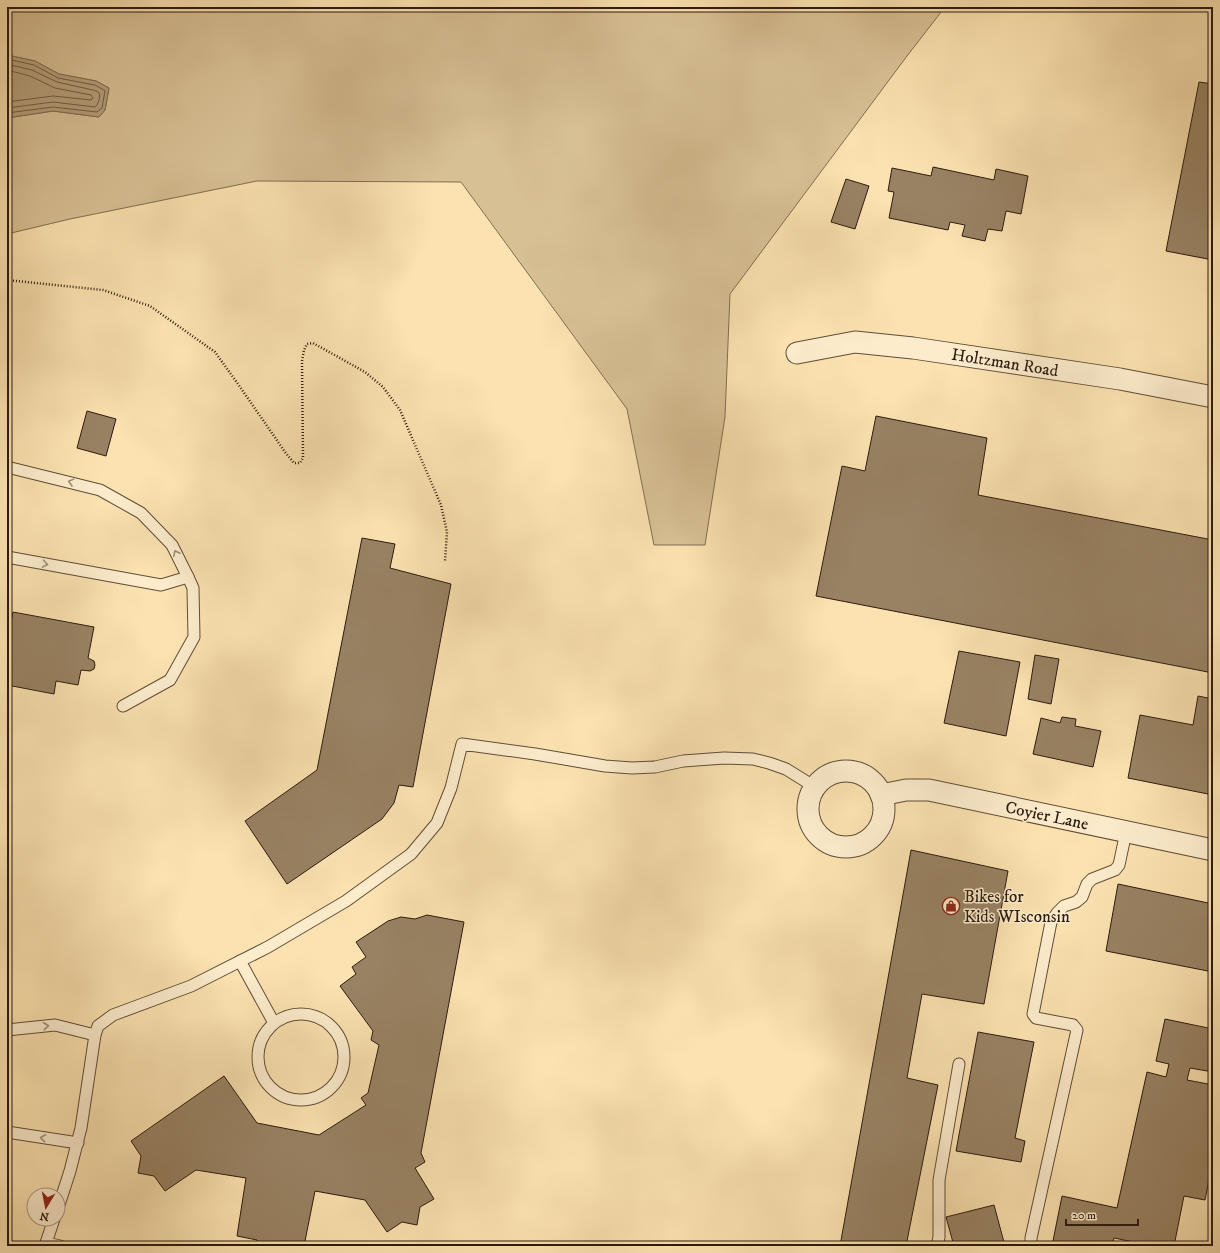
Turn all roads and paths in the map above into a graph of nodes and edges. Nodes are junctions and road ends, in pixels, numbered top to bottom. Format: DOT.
graph roads {
  1 [pos="7,280"];
  2 [pos="797,353"];
  3 [pos="1213,397"];
  4 [pos="7,467"];
  5 [pos="7,557"];
  6 [pos="444,561"];
  7 [pos="188,577"];
  8 [pos="124,706"];
  9 [pos="815,788"];
  10 [pos="881,795"];
  11 [pos="1126,832"];
  12 [pos="1213,850"];
  13 [pos="240,961"];
  14 [pos="274,1023"];
  15 [pos="7,1030"];
  16 [pos="95,1035"];
  17 [pos="959,1064"];
  18 [pos="7,1132"];
  19 [pos="78,1143"];
  20 [pos="64,1187"];
  21 [pos="51,1227"];
  22 [pos="46,1244"];
  23 [pos="60,1246"];
  24 [pos="937,1246"];
  25 [pos="1031,1246"];
  1 -- 6 [label="path"];
  2 -- 3 [label="street, Holtzman Road"];
  7 -- 4 [label="lane, one-way"];
  5 -- 7 [label="lane, one-way"];
  7 -- 8 [label="lane"];
  9 -- 10 [label="street"];
  9 -- 10 [label="street"];
  9 -- 13 [label="lane"];
  10 -- 11 [label="street, Coyier Lane"];
  11 -- 12 [label="street, Coyier Lane"];
  11 -- 25 [label="lane"];
  13 -- 14 [label="lane"];
  13 -- 16 [label="lane"];
  14 -- 14 [label="lane"];
  15 -- 16 [label="lane, one-way"];
  16 -- 19 [label="lane"];
  17 -- 24 [label="lane"];
  19 -- 18 [label="lane, one-way"];
  19 -- 20 [label="lane"];
  21 -- 22 [label="lane"];
  22 -- 23 [label="lane"];
}
